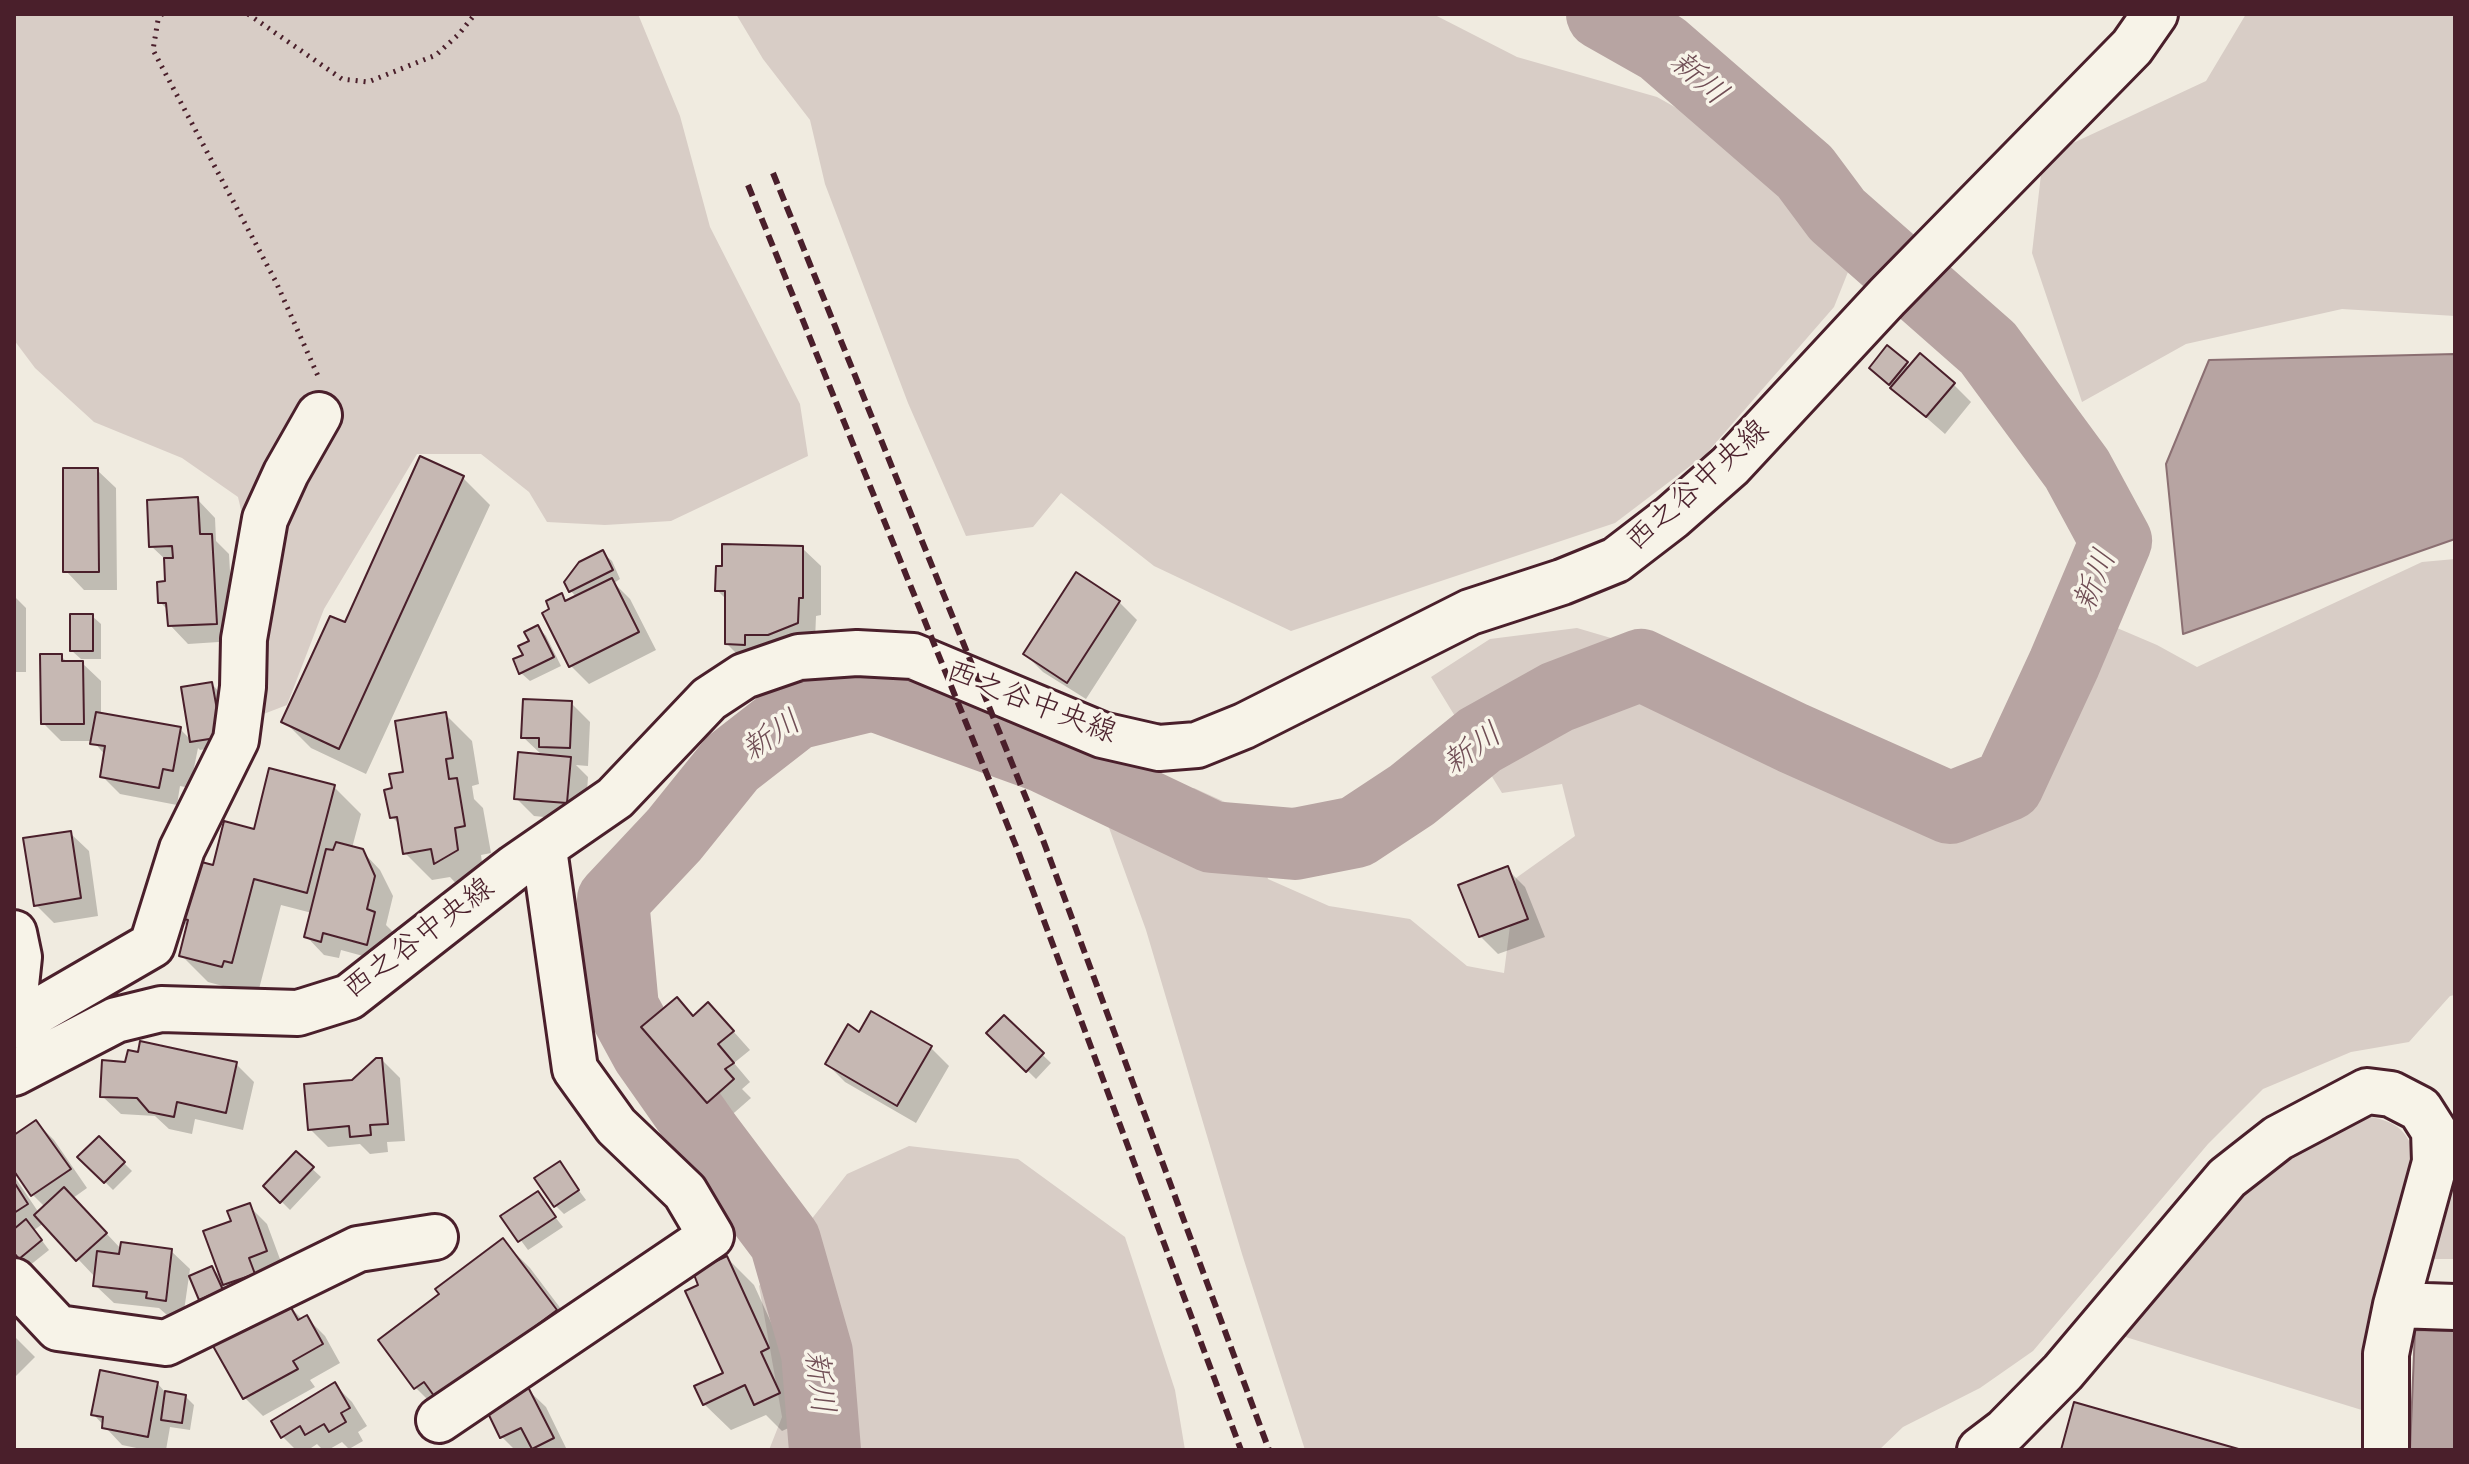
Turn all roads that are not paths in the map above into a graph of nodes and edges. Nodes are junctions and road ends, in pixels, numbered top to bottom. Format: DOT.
graph roads {
  1 [pos="2155,14"];
  2 [pos="319,415"];
  3 [pos="544,849"];
  4 [pos="14,933"];
  5 [pos="14,1004"];
  6 [pos="14,1025"];
  7 [pos="14,1073"];
  8 [pos="435,1237"];
  9 [pos="14,1281"];
  10 [pos="2396,1305"];
  11 [pos="2455,1307"];
  12 [pos="439,1420"];
  13 [pos="1980,1450"];
  14 [pos="2386,1450"];
  1 -- 3 [label="street, 西之谷中央線"];
  2 -- 6 [label="street"];
  3 -- 7 [label="street, 西之谷中央線"];
  3 -- 12 [label="street"];
  4 -- 5 [label="street"];
  8 -- 9 [label="street"];
  10 -- 11 [label="street"];
  10 -- 13 [label="street"];
  10 -- 14 [label="street"];
}
